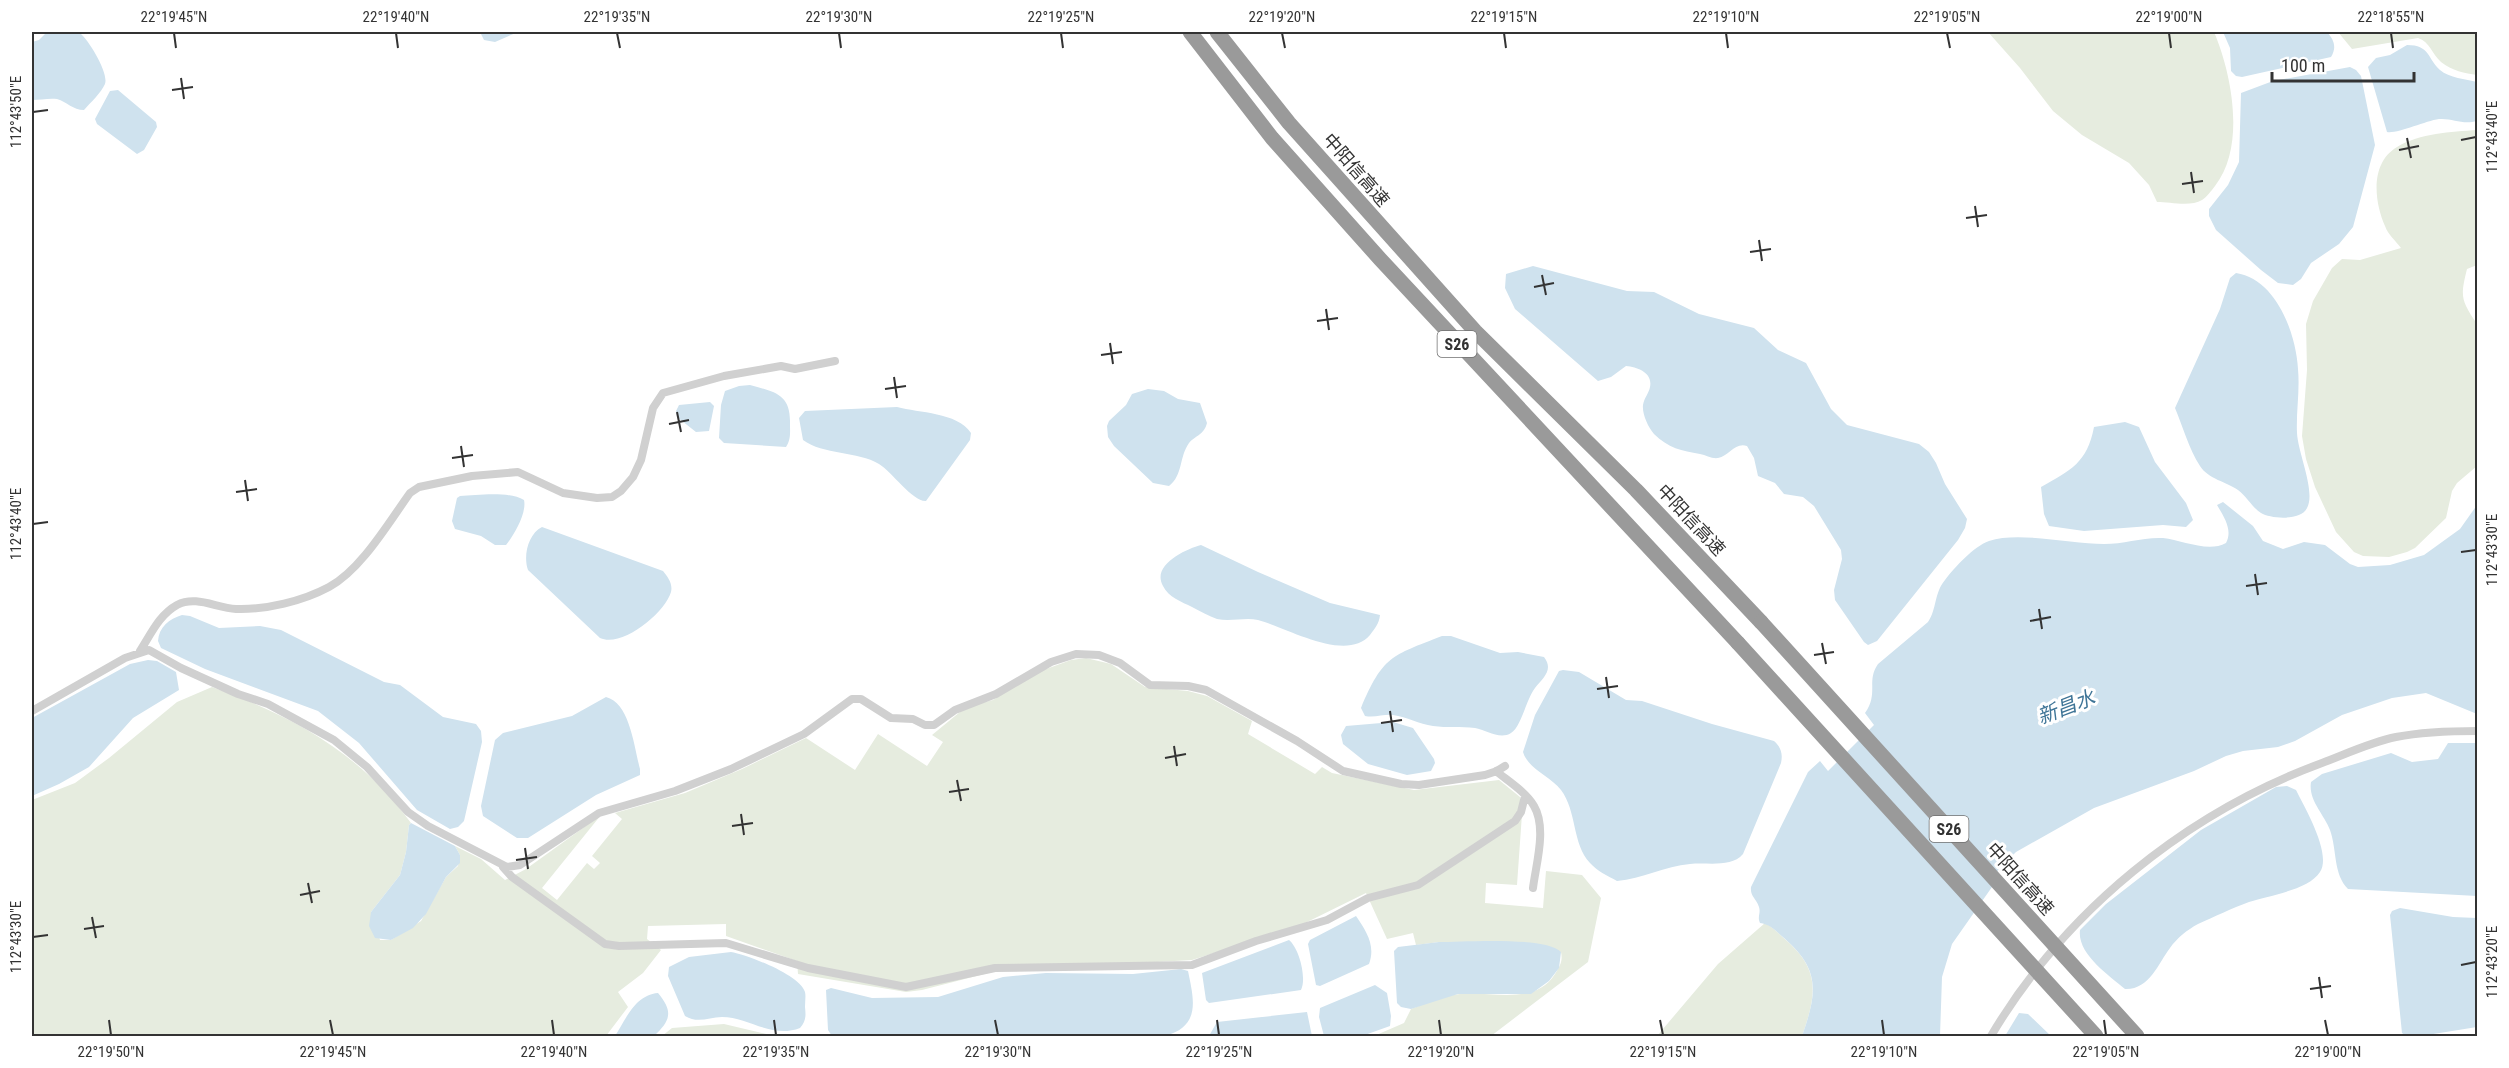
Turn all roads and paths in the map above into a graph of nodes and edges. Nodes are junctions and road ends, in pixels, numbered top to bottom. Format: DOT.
graph roads {
  1 [pos="1190,32"];
  2 [pos="1217,32"];
  3 [pos="835,361"];
  4 [pos="140,651"];
  5 [pos="32,711"];
  6 [pos="2478,731"];
  7 [pos="1505,766"];
  8 [pos="1496,771"];
  9 [pos="1525,796"];
  10 [pos="502,867"];
  11 [pos="1533,888"];
  12 [pos="1991,1036"];
  13 [pos="2096,1036"];
  14 [pos="2137,1036"];
  1 -- 13 [label="highway, S26, bridge"];
  2 -- 14 [label="highway, 中阳信高速 / S26, bridge"];
  3 -- 4 [label="street"];
  4 -- 5 [label="street"];
  4 -- 10 [label="street"];
  6 -- 12 [label="street"];
  7 -- 8 [label="street"];
  8 -- 9 [label="street"];
  8 -- 10 [label="street"];
  9 -- 10 [label="street"];
  9 -- 11 [label="street"];
}
